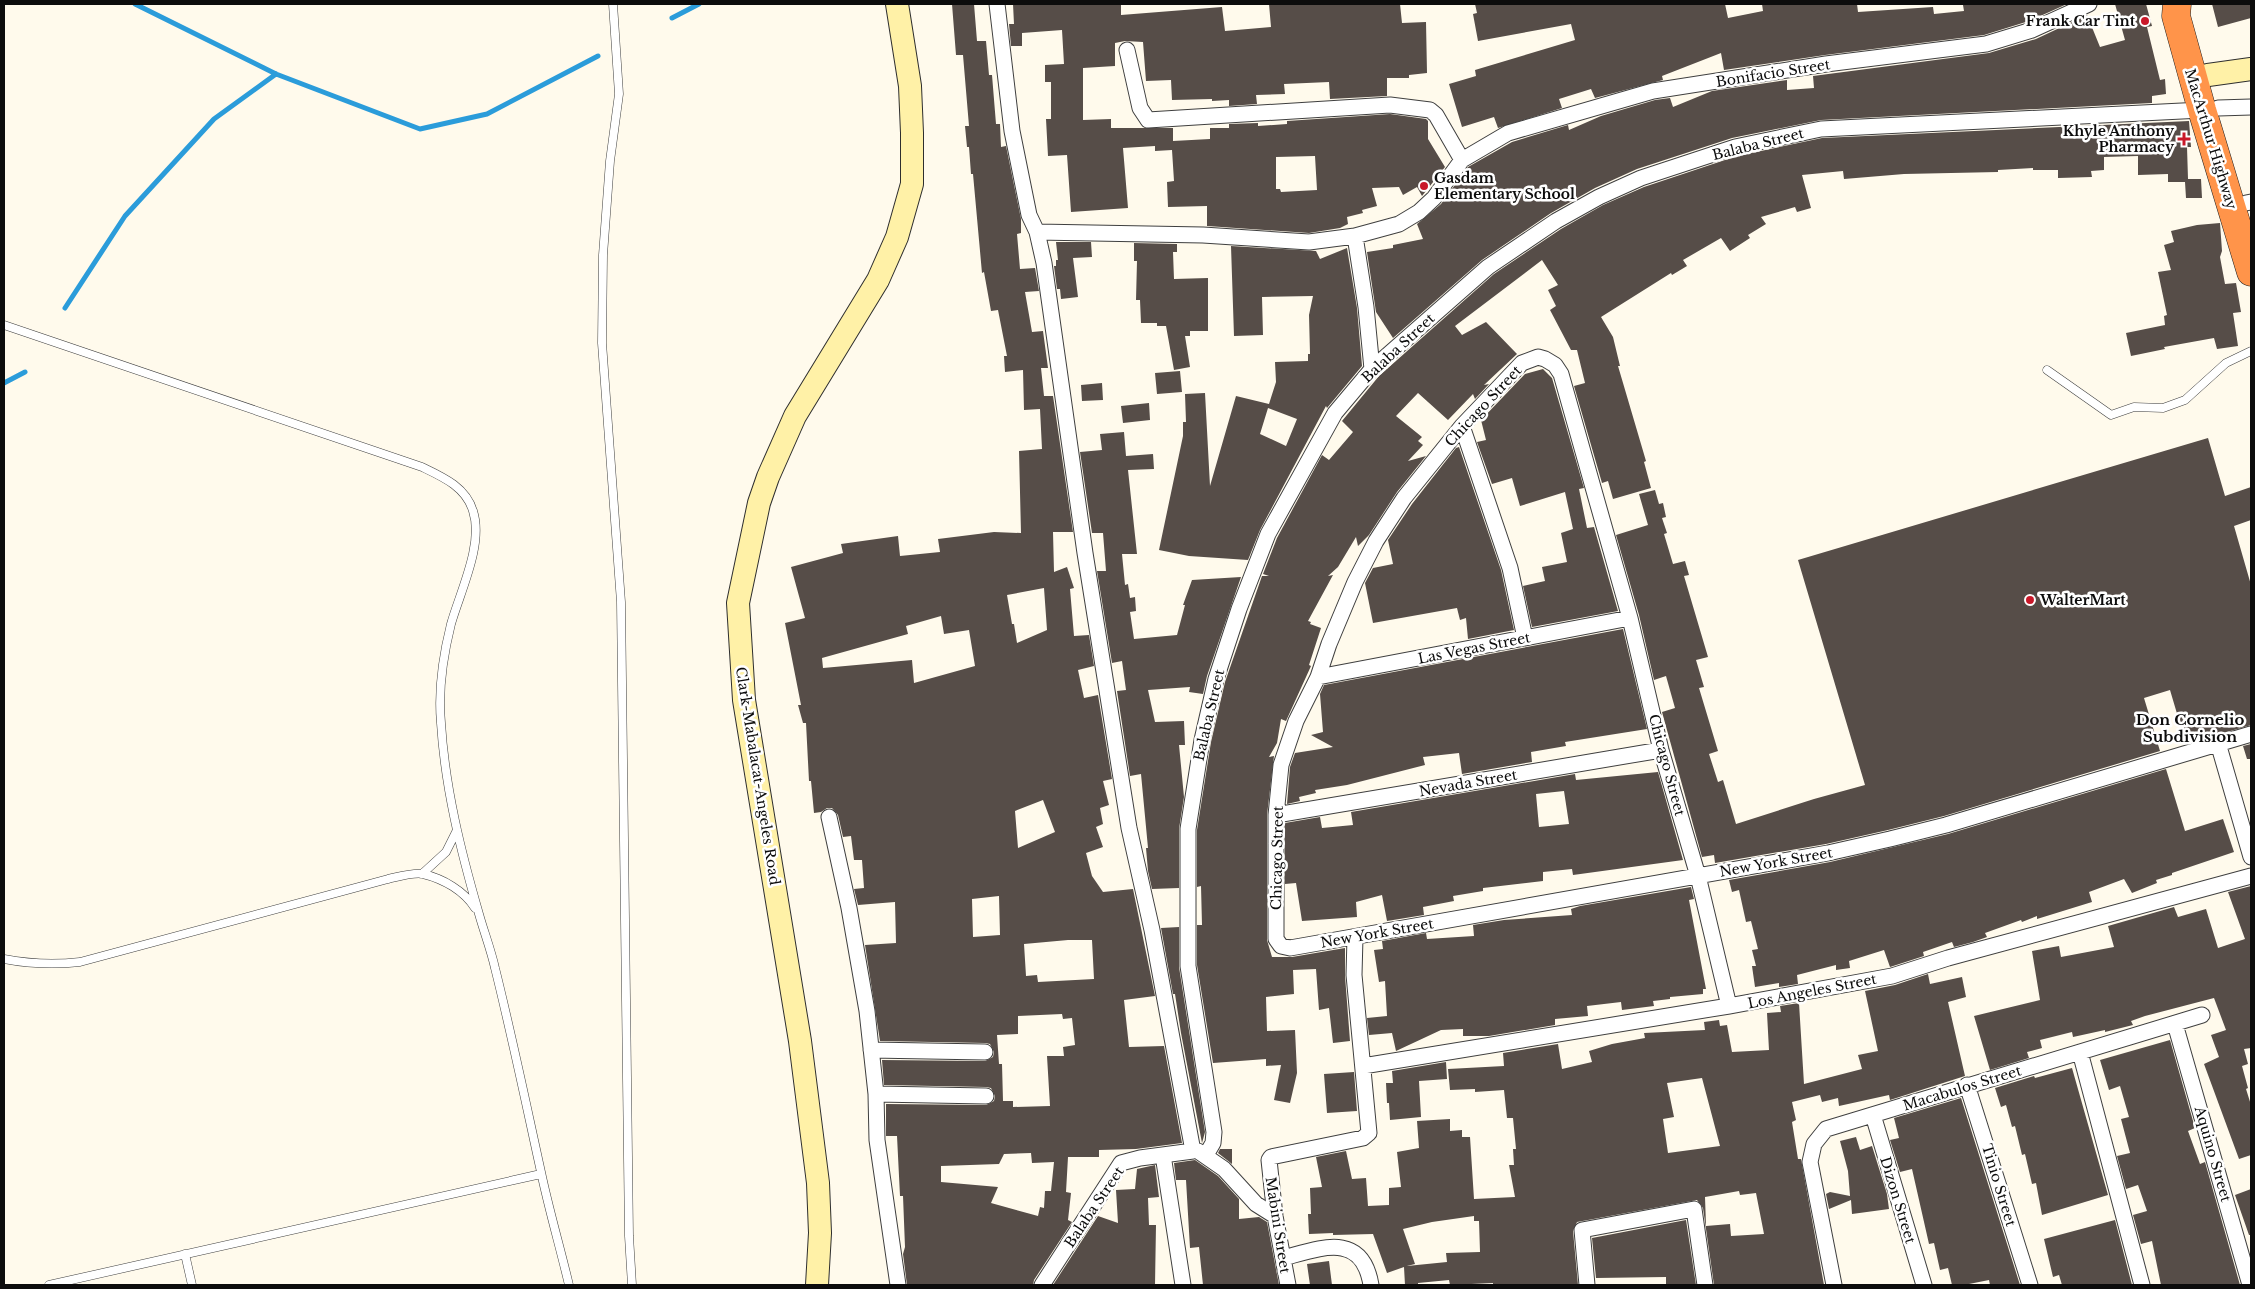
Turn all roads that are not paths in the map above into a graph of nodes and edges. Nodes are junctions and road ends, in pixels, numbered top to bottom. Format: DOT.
graph roads {
  1 [pos="613,4"];
  2 [pos="897,4"];
  3 [pos="997,4"];
  4 [pos="2089,4"];
  5 [pos="2177,4"];
  6 [pos="2183,4"];
  7 [pos="1127,50"];
  8 [pos="2251,70"];
  9 [pos="2208,75"];
  10 [pos="2251,107"];
  11 [pos="2210,109"];
  12 [pos="1462,160"];
  13 [pos="2250,208"];
  14 [pos="1037,232"];
  15 [pos="1355,236"];
  16 [pos="2251,272"];
  17 [pos="4,325"];
  18 [pos="2251,351"];
  19 [pos="1372,369"];
  20 [pos="2046,370"];
  21 [pos="1462,426"];
  22 [pos="1630,618"];
  23 [pos="1525,638"];
  24 [pos="1318,677"];
  25 [pos="2251,734"];
  26 [pos="2218,743"];
  27 [pos="1661,750"];
  28 [pos="1276,815"];
  29 [pos="829,817"];
  30 [pos="457,830"];
  31 [pos="2251,856"];
  32 [pos="422,874"];
  33 [pos="1698,876"];
  34 [pos="2251,876"];
  35 [pos="479,915"];
  36 [pos="1355,937"];
  37 [pos="1290,948"];
  38 [pos="4,959"];
  39 [pos="1729,1006"];
  40 [pos="2202,1015"];
  41 [pos="2175,1024"];
  42 [pos="871,1050"];
  43 [pos="985,1052"];
  44 [pos="2080,1052"];
  45 [pos="1363,1066"];
  46 [pos="1967,1085"];
  47 [pos="876,1094"];
  48 [pos="986,1096"];
  49 [pos="1873,1115"];
  50 [pos="1200,1153"];
  51 [pos="1163,1154"];
  52 [pos="541,1174"];
  53 [pos="1275,1216"];
  54 [pos="185,1254"];
  55 [pos="1283,1258"];
  56 [pos="49,1285"];
  57 [pos="192,1285"];
  58 [pos="569,1285"];
  59 [pos="632,1285"];
  60 [pos="817,1285"];
  61 [pos="898,1285"];
  62 [pos="1042,1285"];
  63 [pos="1183,1285"];
  64 [pos="1288,1285"];
  65 [pos="1371,1285"];
  66 [pos="1587,1285"];
  67 [pos="1706,1285"];
  68 [pos="1834,1285"];
  69 [pos="1924,1285"];
  70 [pos="2030,1285"];
  71 [pos="2142,1285"];
  72 [pos="2250,1285"];
  1 -- 59 [label="lane"];
  2 -- 60 [label="main road, Clark-Mabalacat-Angeles Road"];
  3 -- 14 [label="street"];
  4 -- 12 [label="street, Bonifacio Street"];
  5 -- 11 [label="highway, MacArthur Highway"];
  6 -- 9 [label="highway, MacArthur Highway"];
  7 -- 12 [label="street"];
  8 -- 9 [label="main road"];
  9 -- 11 [label="highway, MacArthur Highway"];
  10 -- 11 [label="street, Balaba Street"];
  11 -- 13 [label="highway, MacArthur Highway"];
  11 -- 16 [label="highway, MacArthur Highway"];
  11 -- 19 [label="street, Balaba Street"];
  12 -- 15 [label="street"];
  14 -- 15 [label="street"];
  14 -- 50 [label="street"];
  15 -- 19 [label="street"];
  17 -- 30 [label="lane"];
  18 -- 20 [label="lane"];
  19 -- 50 [label="street, Balaba Street"];
  21 -- 22 [label="street, Chicago Street"];
  21 -- 23 [label="street"];
  21 -- 24 [label="street, Chicago Street"];
  22 -- 23 [label="street, Las Vegas Street"];
  22 -- 27 [label="street, Chicago Street"];
  23 -- 24 [label="street, Las Vegas Street"];
  24 -- 28 [label="street, Chicago Street"];
  25 -- 26 [label="street, New York Street"];
  26 -- 31 [label="street"];
  26 -- 33 [label="street, New York Street"];
  27 -- 28 [label="street, Nevada Street"];
  27 -- 33 [label="street, Chicago Street"];
  28 -- 37 [label="street, Chicago Street"];
  29 -- 42 [label="street"];
  30 -- 32 [label="lane"];
  30 -- 35 [label="lane"];
  32 -- 35 [label="lane"];
  32 -- 38 [label="lane"];
  33 -- 36 [label="street, New York Street"];
  33 -- 39 [label="street, Chicago Street"];
  34 -- 39 [label="street, Los Angeles Street"];
  35 -- 52 [label="lane"];
  36 -- 37 [label="street, New York Street"];
  36 -- 45 [label="street"];
  39 -- 45 [label="street, Los Angeles Street"];
  40 -- 41 [label="street, Macabulos Street"];
  41 -- 44 [label="street, Macabulos Street"];
  41 -- 72 [label="street, Aquino Street"];
  42 -- 43 [label="street"];
  42 -- 47 [label="street"];
  44 -- 46 [label="street, Macabulos Street"];
  44 -- 71 [label="street"];
  45 -- 53 [label="street, Mabini Street"];
  46 -- 49 [label="street, Macabulos Street"];
  46 -- 70 [label="street, Tinio Street"];
  47 -- 48 [label="street"];
  47 -- 61 [label="street"];
  49 -- 68 [label="street, Macabulos Street"];
  49 -- 69 [label="street, Dizon Street"];
  50 -- 51 [label="street, Balaba Street"];
  50 -- 53 [label="street"];
  51 -- 62 [label="street, Balaba Street"];
  51 -- 63 [label="street"];
  52 -- 54 [label="lane"];
  52 -- 58 [label="lane"];
  53 -- 55 [label="street, Mabini Street"];
  54 -- 56 [label="lane"];
  54 -- 57 [label="lane"];
  55 -- 64 [label="street, Mabini Street"];
  55 -- 65 [label="street"];
  66 -- 67 [label="street"];
}
